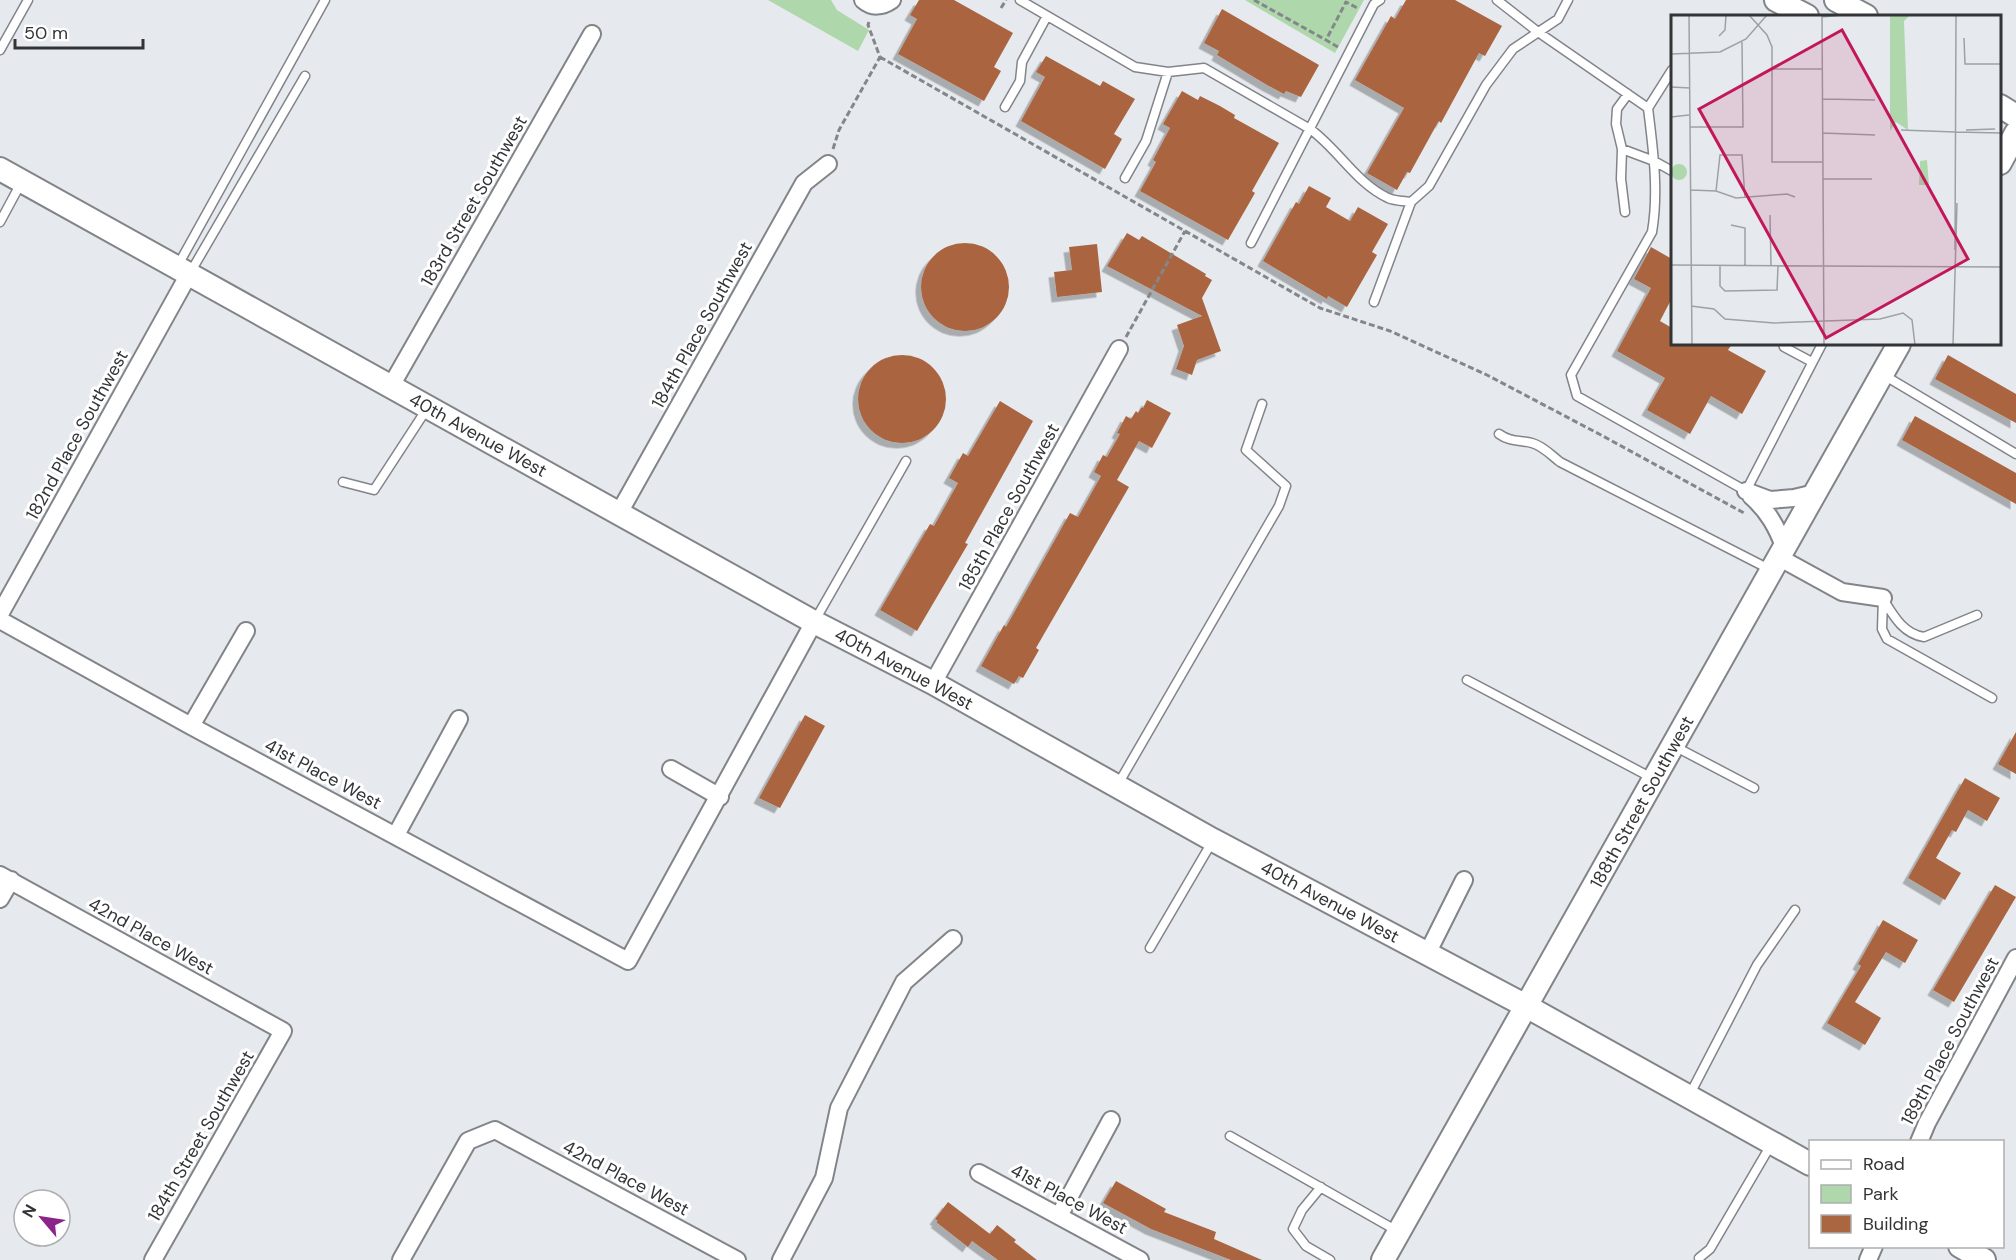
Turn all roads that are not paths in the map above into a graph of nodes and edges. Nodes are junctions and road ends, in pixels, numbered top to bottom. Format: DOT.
graph roads {
  1 [pos="28,0"];
  2 [pos="325,0"];
  3 [pos="892,0"];
  4 [pos="1020,0"];
  5 [pos="1380,0"];
  6 [pos="1497,0"];
  7 [pos="1568,0"];
  8 [pos="1776,0"];
  9 [pos="1836,0"];
  10 [pos="868,3"];
  11 [pos="1805,15"];
  12 [pos="1864,15"];
  13 [pos="1047,16"];
  14 [pos="1538,32"];
  15 [pos="592,34"];
  16 [pos="0,50"];
  17 [pos="1168,72"];
  18 [pos="1671,72"];
  19 [pos="305,76"];
  20 [pos="1628,94"];
  21 [pos="2001,107"];
  22 [pos="1005,108"];
  23 [pos="1648,108"];
  24 [pos="2016,116"];
  25 [pos="1310,129"];
  26 [pos="2016,133"];
  27 [pos="1622,149"];
  28 [pos="1654,160"];
  29 [pos="2001,161"];
  30 [pos="828,164"];
  31 [pos="0,169"];
  32 [pos="1671,170"];
  33 [pos="1125,178"];
  34 [pos="22,182"];
  35 [pos="1411,202"];
  36 [pos="1625,212"];
  37 [pos="0,222"];
  38 [pos="1251,243"];
  39 [pos="183,271"];
  40 [pos="1374,302"];
  41 [pos="1783,345"];
  42 [pos="1821,345"];
  43 [pos="1898,345"];
  44 [pos="1119,349"];
  45 [pos="1812,362"];
  46 [pos="1882,373"];
  47 [pos="391,386"];
  48 [pos="1262,404"];
  49 [pos="428,407"];
  50 [pos="1499,434"];
  51 [pos="2016,454"];
  52 [pos="906,461"];
  53 [pos="344,482"];
  54 [pos="1746,491"];
  55 [pos="1815,493"];
  56 [pos="619,513"];
  57 [pos="1779,559"];
  58 [pos="1883,598"];
  59 [pos="0,614"];
  60 [pos="1977,615"];
  61 [pos="0,620"];
  62 [pos="814,622"];
  63 [pos="246,631"];
  64 [pos="1467,680"];
  65 [pos="933,683"];
  66 [pos="1992,698"];
  67 [pos="459,719"];
  68 [pos="191,726"];
  69 [pos="1674,745"];
  70 [pos="670,768"];
  71 [pos="1654,779"];
  72 [pos="1117,786"];
  73 [pos="1754,788"];
  74 [pos="720,797"];
  75 [pos="396,835"];
  76 [pos="1213,840"];
  77 [pos="5,877"];
  78 [pos="1464,880"];
  79 [pos="0,899"];
  80 [pos="1795,910"];
  81 [pos="953,939"];
  82 [pos="1150,948"];
  83 [pos="1427,954"];
  84 [pos="2016,958"];
  85 [pos="1526,1006"];
  86 [pos="283,1031"];
  87 [pos="1689,1096"];
  88 [pos="1111,1120"];
  89 [pos="1230,1136"];
  90 [pos="1920,1140"];
  91 [pos="1772,1142"];
  92 [pos="1809,1163"];
  93 [pos="979,1173"];
  94 [pos="1321,1188"];
  95 [pos="1059,1216"];
  96 [pos="1399,1232"];
  97 [pos="1963,1248"];
  98 [pos="1699,1258"];
  99 [pos="153,1260"];
  100 [pos="401,1260"];
  101 [pos="737,1260"];
  102 [pos="782,1260"];
  103 [pos="1140,1260"];
  104 [pos="1330,1260"];
  105 [pos="1383,1260"];
  106 [pos="1984,1260"];
  1 -- 16 [label="lane"];
  2 -- 39 [label="lane"];
  3 -- 10 [label="street"];
  4 -- 13 [label="lane"];
  5 -- 25 [label="lane"];
  6 -- 14 [label="lane"];
  7 -- 14 [label="lane"];
  8 -- 11 [label="street"];
  9 -- 12 [label="street"];
  13 -- 17 [label="lane"];
  13 -- 22 [label="lane"];
  14 -- 20 [label="lane"];
  14 -- 35 [label="lane"];
  15 -- 47 [label="street, 183rd Street Southwest"];
  17 -- 25 [label="lane"];
  17 -- 33 [label="lane"];
  18 -- 23 [label="lane"];
  19 -- 39 [label="lane"];
  20 -- 23 [label="lane"];
  20 -- 27 [label="lane"];
  21 -- 24 [label="street"];
  23 -- 28 [label="lane"];
  25 -- 35 [label="lane"];
  25 -- 38 [label="lane"];
  26 -- 29 [label="street"];
  27 -- 28 [label="lane"];
  27 -- 36 [label="lane"];
  28 -- 32 [label="lane"];
  28 -- 54 [label="lane"];
  30 -- 56 [label="street, 184th Place Southwest"];
  31 -- 34 [label="street, 40th Avenue West"];
  34 -- 37 [label="lane"];
  34 -- 39 [label="street, 40th Avenue West"];
  35 -- 40 [label="lane"];
  39 -- 47 [label="street, 40th Avenue West"];
  39 -- 59 [label="street, 182nd Place Southwest"];
  41 -- 45 [label="lane"];
  42 -- 45 [label="lane"];
  43 -- 46 [label="street, 188th Street Southwest"];
  44 -- 65 [label="street, 185th Place Southwest"];
  45 -- 54 [label="lane"];
  46 -- 51 [label="lane"];
  46 -- 55 [label="street, 188th Street Southwest"];
  47 -- 49 [label="street, 40th Avenue West"];
  48 -- 72 [label="lane"];
  49 -- 53 [label="lane"];
  49 -- 56 [label="street, 40th Avenue West"];
  50 -- 57 [label="lane"];
  52 -- 62 [label="lane"];
  54 -- 55 [label="street"];
  54 -- 57 [label="street"];
  55 -- 57 [label="street, 188th Street Southwest"];
  56 -- 62 [label="street, 40th Avenue West"];
  57 -- 58 [label="street"];
  57 -- 69 [label="street, 188th Street Southwest"];
  58 -- 60 [label="lane"];
  58 -- 66 [label="lane"];
  61 -- 68 [label="street, 41st Place West"];
  62 -- 65 [label="street, 40th Avenue West"];
  62 -- 74 [label="street"];
  63 -- 68 [label="street"];
  64 -- 71 [label="lane"];
  65 -- 72 [label="street, 40th Avenue West"];
  67 -- 75 [label="street"];
  68 -- 75 [label="street, 41st Place West"];
  69 -- 71 [label="street, 188th Street Southwest"];
  69 -- 73 [label="lane"];
  70 -- 74 [label="street"];
  71 -- 85 [label="street, 188th Street Southwest"];
  72 -- 76 [label="street, 40th Avenue West"];
  74 -- 75 [label="street, 41st Place West"];
  76 -- 82 [label="lane"];
  76 -- 83 [label="street, 40th Avenue West"];
  77 -- 79 [label="street"];
  77 -- 86 [label="street, 42nd Place West"];
  78 -- 83 [label="street"];
  80 -- 87 [label="lane"];
  81 -- 102 [label="street"];
  83 -- 85 [label="street, 40th Avenue West"];
  84 -- 90 [label="street, 189th Place Southwest"];
  85 -- 87 [label="street, 40th Avenue West"];
  85 -- 96 [label="street, 188th Street Southwest"];
  86 -- 99 [label="street, 184th Street Southwest"];
  87 -- 91 [label="street, 40th Avenue West"];
  88 -- 95 [label="street"];
  89 -- 94 [label="lane"];
  91 -- 92 [label="street, 40th Avenue West"];
  91 -- 98 [label="lane"];
  93 -- 95 [label="street, 41st Place West"];
  94 -- 96 [label="lane"];
  94 -- 104 [label="lane"];
  95 -- 103 [label="street, 41st Place West"];
  96 -- 105 [label="street, 188th Street Southwest"];
  97 -- 106 [label="street"];
  100 -- 101 [label="street, 42nd Place West"];
}
